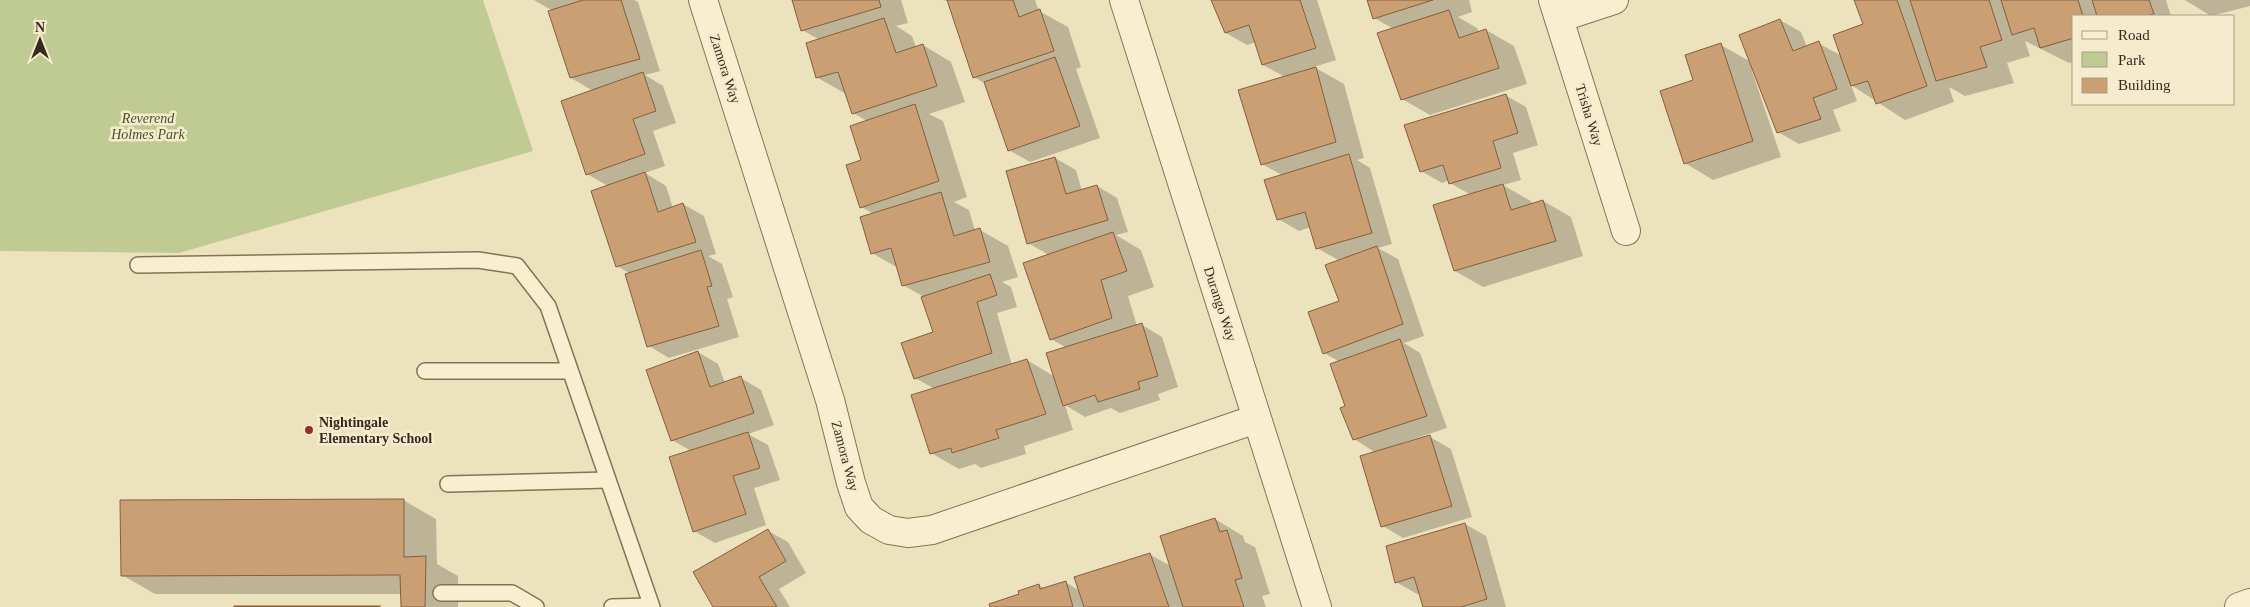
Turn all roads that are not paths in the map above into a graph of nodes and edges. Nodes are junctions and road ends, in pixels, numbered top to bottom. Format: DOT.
graph roads {
  1 [pos="703,0"];
  2 [pos="1124,0"];
  3 [pos="1614,0"];
  4 [pos="1556,9"];
  5 [pos="1626,231"];
  6 [pos="138,265"];
  7 [pos="425,371"];
  8 [pos="570,371"];
  9 [pos="1256,419"];
  10 [pos="608,480"];
  11 [pos="448,484"];
  12 [pos="441,593"];
  13 [pos="2250,603"];
  14 [pos="536,607"];
  15 [pos="612,607"];
  16 [pos="652,607"];
  17 [pos="1317,607"];
  18 [pos="2239,607"];
  1 -- 9 [label="street, Zamora Way"];
  2 -- 9 [label="street, Durango Way"];
  3 -- 4 [label="street"];
  4 -- 5 [label="street, Trisha Way"];
  6 -- 8 [label="lane"];
  7 -- 8 [label="lane"];
  8 -- 10 [label="lane"];
  9 -- 17 [label="street, Durango Way"];
  10 -- 11 [label="lane"];
  10 -- 16 [label="lane"];
  12 -- 14 [label="lane"];
  13 -- 18 [label="street"];
  15 -- 16 [label="lane"];
}
